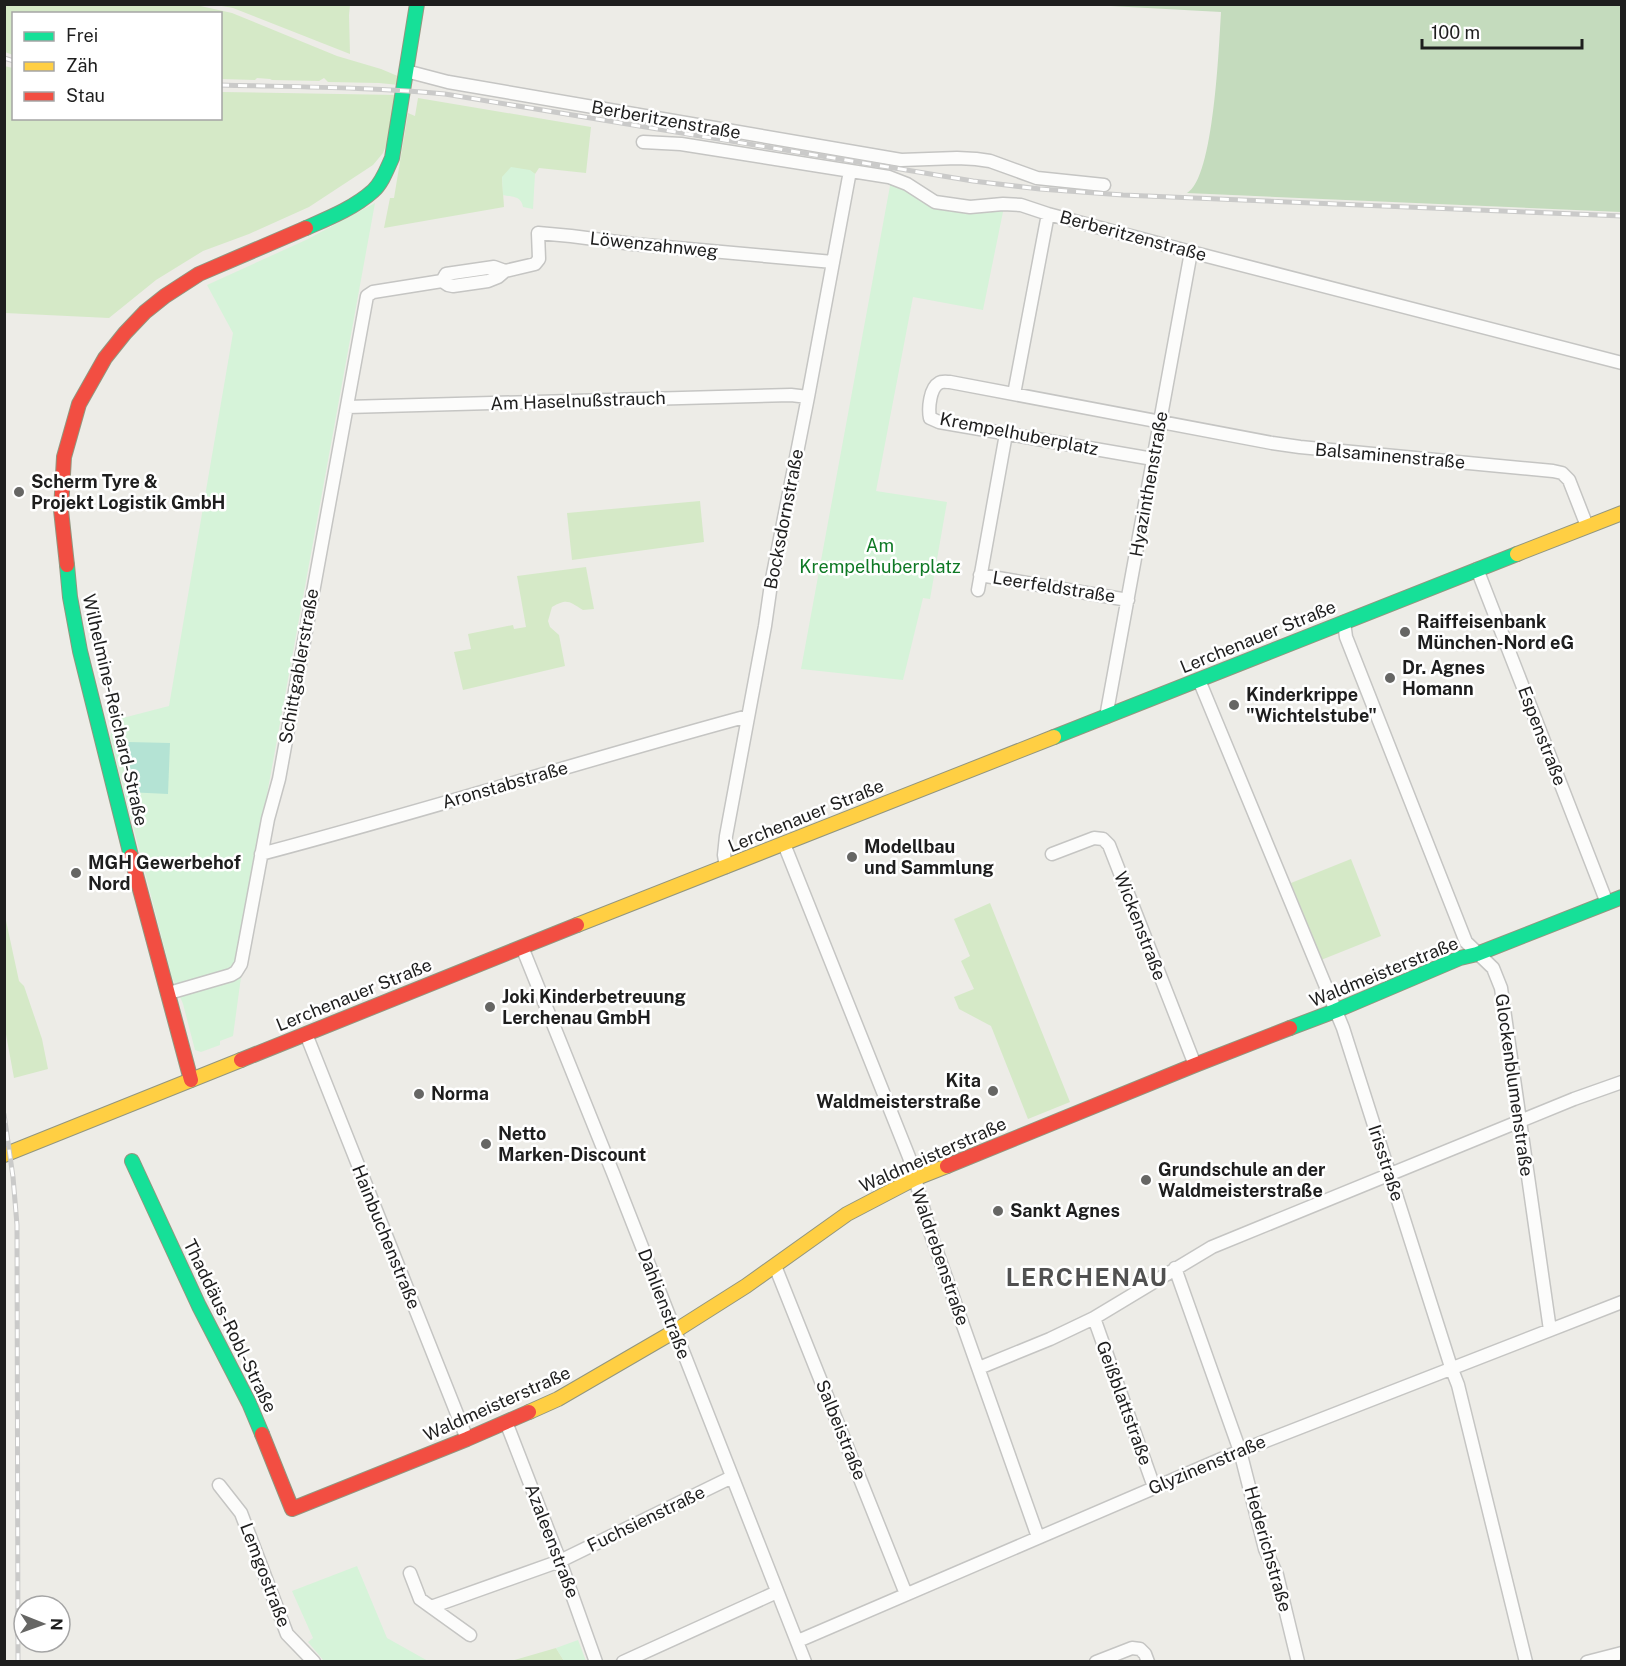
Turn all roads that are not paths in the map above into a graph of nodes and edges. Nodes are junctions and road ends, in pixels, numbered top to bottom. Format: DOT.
graph roads {
  1 [pos="417,4"];
  2 [pos="406,71"];
  3 [pos="643,142"];
  4 [pos="850,171"];
  5 [pos="1104,185"];
  6 [pos="1048,214"];
  7 [pos="1191,252"];
  8 [pos="833,262"];
  9 [pos="373,292"];
  10 [pos="1622,363"];
  11 [pos="1014,394"];
  12 [pos="808,397"];
  13 [pos="347,407"];
  14 [pos="1160,421"];
  15 [pos="1006,434"];
  16 [pos="1153,459"];
  17 [pos="1622,513"];
  18 [pos="1587,526"];
  19 [pos="1477,569"];
  20 [pos="980,575"];
  21 [pos="978,590"];
  22 [pos="1128,600"];
  23 [pos="1344,622"];
  24 [pos="1199,680"];
  25 [pos="748,716"];
  26 [pos="1106,717"];
  27 [pos="784,844"];
  28 [pos="261,854"];
  29 [pos="1052,854"];
  30 [pos="726,867"];
  31 [pos="1622,897"];
  32 [pos="1607,903"];
  33 [pos="522,947"];
  34 [pos="1477,954"];
  35 [pos="169,993"];
  36 [pos="1335,1011"];
  37 [pos="306,1034"];
  38 [pos="1195,1065"];
  39 [pos="191,1080"];
  40 [pos="1622,1082"];
  41 [pos="1520,1121"];
  42 [pos="4,1155"];
  43 [pos="132,1161"];
  44 [pos="1390,1174"];
  45 [pos="914,1179"];
  46 [pos="775,1266"];
  47 [pos="1175,1268"];
  48 [pos="1622,1302"];
  49 [pos="1094,1318"];
  50 [pos="1550,1330"];
  51 [pos="675,1331"];
  52 [pos="1451,1367"];
  53 [pos="979,1368"];
  54 [pos="506,1422"];
  55 [pos="467,1439"];
  56 [pos="1240,1451"];
  57 [pos="732,1477"];
  58 [pos="219,1485"];
  59 [pos="1154,1487"];
  60 [pos="292,1509"];
  61 [pos="1038,1537"];
  62 [pos="560,1561"];
  63 [pos="410,1573"];
  64 [pos="777,1592"];
  65 [pos="906,1594"];
  66 [pos="431,1607"];
  67 [pos="470,1635"];
  68 [pos="798,1641"];
  69 [pos="1622,1653"];
  70 [pos="314,1662"];
  71 [pos="596,1662"];
  72 [pos="623,1662"];
  73 [pos="805,1662"];
  74 [pos="1096,1662"];
  75 [pos="1148,1662"];
  76 [pos="1298,1662"];
  77 [pos="1526,1662"];
  78 [pos="1587,1662"];
  1 -- 2 [label="street, Wilhelmine-Reichard-Straße"];
  2 -- 5 [label="street, Berberitzenstraße"];
  2 -- 35 [label="street, Wilhelmine-Reichard-Straße"];
  3 -- 4 [label="street, Berberitzenstraße"];
  4 -- 6 [label="street, Berberitzenstraße"];
  4 -- 8 [label="street, Bocksdornstraße"];
  6 -- 7 [label="street, Berberitzenstraße"];
  6 -- 11 [label="street"];
  7 -- 10 [label="street, Berberitzenstraße"];
  7 -- 14 [label="street, Hyazinthenstraße"];
  8 -- 9 [label="street, Löwenzahnweg"];
  8 -- 12 [label="street, Bocksdornstraße"];
  9 -- 13 [label="street, Schittgablerstraße"];
  11 -- 14 [label="street, Krempelhuberplatz"];
  11 -- 15 [label="street, Krempelhuberplatz"];
  12 -- 13 [label="street, Am Haselnußstrauch"];
  12 -- 25 [label="street, Bocksdornstraße"];
  13 -- 28 [label="street, Schittgablerstraße"];
  14 -- 16 [label="street, Hyazinthenstraße"];
  14 -- 18 [label="street, Balsaminenstraße"];
  15 -- 16 [label="street, Krempelhuberplatz"];
  15 -- 20 [label="street"];
  16 -- 22 [label="street, Hyazinthenstraße"];
  17 -- 18 [label="street, Lerchenauer Straße"];
  18 -- 19 [label="street, Lerchenauer Straße"];
  19 -- 23 [label="street, Lerchenauer Straße"];
  19 -- 32 [label="street, Espenstraße"];
  20 -- 21 [label="street"];
  20 -- 22 [label="street, Leerfeldstraße"];
  22 -- 26 [label="street, Hyazinthenstraße"];
  23 -- 24 [label="street, Lerchenauer Straße"];
  23 -- 34 [label="street, Glockenblumenstraße"];
  24 -- 26 [label="street, Lerchenauer Straße"];
  24 -- 36 [label="street, Irisstraße"];
  25 -- 28 [label="street, Aronstabstraße"];
  25 -- 30 [label="street, Bocksdornstraße"];
  26 -- 27 [label="street, Lerchenauer Straße"];
  27 -- 30 [label="street, Lerchenauer Straße"];
  27 -- 45 [label="street, Waldrebenstraße"];
  28 -- 35 [label="street, Schittgablerstraße"];
  29 -- 38 [label="street, Wickenstraße"];
  30 -- 33 [label="street, Lerchenauer Straße"];
  31 -- 32 [label="street, Waldmeisterstraße"];
  32 -- 34 [label="street, Waldmeisterstraße"];
  33 -- 37 [label="street, Lerchenauer Straße"];
  33 -- 51 [label="street, Dahlienstraße"];
  34 -- 36 [label="street, Waldmeisterstraße"];
  34 -- 41 [label="street, Glockenblumenstraße"];
  35 -- 39 [label="street, Wilhelmine-Reichard-Straße"];
  36 -- 38 [label="street, Waldmeisterstraße"];
  36 -- 44 [label="street, Irisstraße"];
  37 -- 39 [label="street, Lerchenauer Straße"];
  37 -- 55 [label="street, Hainbuchenstraße"];
  38 -- 45 [label="street, Waldmeisterstraße"];
  39 -- 42 [label="street, Lerchenauer Straße"];
  40 -- 41 [label="street"];
  41 -- 44 [label="street"];
  41 -- 50 [label="street, Glockenblumenstraße"];
  43 -- 60 [label="street, Thaddäus-Robl-Straße"];
  44 -- 47 [label="street"];
  44 -- 52 [label="street, Irisstraße"];
  45 -- 46 [label="street, Waldmeisterstraße"];
  45 -- 53 [label="street, Waldrebenstraße"];
  46 -- 51 [label="street, Waldmeisterstraße"];
  46 -- 65 [label="street, Salbeistraße"];
  47 -- 49 [label="street"];
  47 -- 56 [label="street, Hederichstraße"];
  48 -- 50 [label="street, Glyzinenstraße"];
  49 -- 53 [label="street"];
  49 -- 59 [label="street, Geißblattstraße"];
  50 -- 52 [label="street, Glyzinenstraße"];
  51 -- 54 [label="street, Waldmeisterstraße"];
  51 -- 57 [label="street, Dahlienstraße"];
  52 -- 56 [label="street, Glyzinenstraße"];
  52 -- 77 [label="street, Irisstraße"];
  53 -- 61 [label="street, Waldrebenstraße"];
  54 -- 55 [label="street, Waldmeisterstraße"];
  54 -- 62 [label="street, Azaleenstraße"];
  55 -- 60 [label="street, Waldmeisterstraße"];
  56 -- 59 [label="street, Glyzinenstraße"];
  56 -- 76 [label="street, Hederichstraße"];
  57 -- 62 [label="street, Fuchsienstraße"];
  57 -- 64 [label="street, Dahlienstraße"];
  58 -- 70 [label="street, Lemgostraße"];
  59 -- 61 [label="street, Glyzinenstraße"];
  61 -- 65 [label="street, Glyzinenstraße"];
  62 -- 66 [label="street, Fuchsienstraße"];
  62 -- 71 [label="street, Azaleenstraße"];
  63 -- 66 [label="street"];
  64 -- 68 [label="street, Dahlienstraße"];
  64 -- 72 [label="street"];
  65 -- 68 [label="street, Glyzinenstraße"];
  66 -- 67 [label="street"];
  68 -- 73 [label="street, Dahlienstraße"];
  69 -- 78 [label="street"];
  74 -- 75 [label="street"];
}
